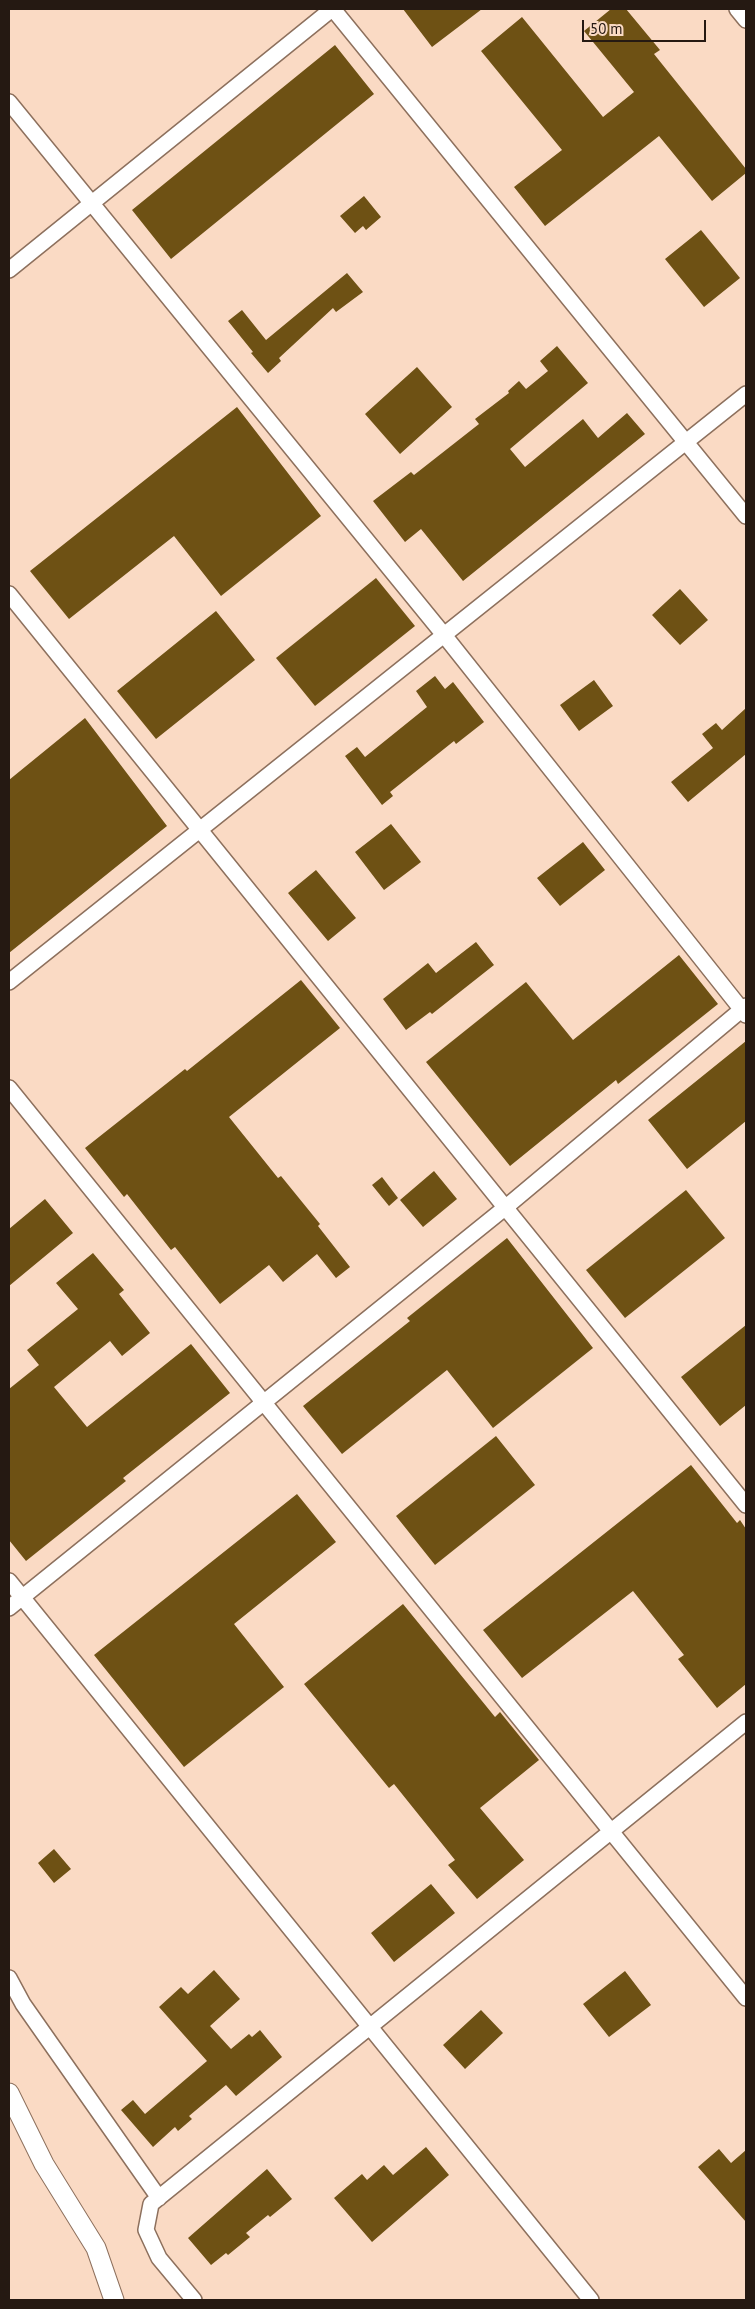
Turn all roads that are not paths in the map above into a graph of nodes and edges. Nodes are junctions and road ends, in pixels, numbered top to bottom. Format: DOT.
graph roads {
  1 [pos="333,9"];
  2 [pos="737,9"];
  3 [pos="746,20"];
  4 [pos="9,102"];
  5 [pos="90,202"];
  6 [pos="9,270"];
  7 [pos="746,394"];
  8 [pos="686,442"];
  9 [pos="746,516"];
  10 [pos="9,594"];
  11 [pos="444,635"];
  12 [pos="199,830"];
  13 [pos="9,982"];
  14 [pos="745,1010"];
  15 [pos="9,1088"];
  16 [pos="506,1207"];
  17 [pos="264,1403"];
  18 [pos="746,1505"];
  19 [pos="9,1581"];
  20 [pos="22,1597"];
  21 [pos="9,1608"];
  22 [pos="746,1722"];
  23 [pos="611,1831"];
  24 [pos="9,1978"];
  25 [pos="746,1998"];
  26 [pos="369,2026"];
  27 [pos="9,2093"];
  28 [pos="159,2198"];
  29 [pos="114,2300"];
  30 [pos="194,2300"];
  31 [pos="591,2300"];
  1 -- 5 [label="street"];
  1 -- 8 [label="street"];
  2 -- 3 [label="street"];
  4 -- 5 [label="street"];
  5 -- 6 [label="street"];
  5 -- 11 [label="street"];
  7 -- 8 [label="street"];
  8 -- 9 [label="street"];
  8 -- 11 [label="street"];
  10 -- 12 [label="street"];
  11 -- 12 [label="street"];
  11 -- 14 [label="street"];
  12 -- 13 [label="street"];
  12 -- 16 [label="street"];
  14 -- 16 [label="street"];
  15 -- 17 [label="street"];
  16 -- 17 [label="street"];
  16 -- 18 [label="street"];
  17 -- 20 [label="street"];
  17 -- 23 [label="street"];
  19 -- 20 [label="street"];
  20 -- 21 [label="street"];
  20 -- 26 [label="street"];
  22 -- 23 [label="street"];
  23 -- 25 [label="street"];
  23 -- 26 [label="street"];
  24 -- 28 [label="street"];
  26 -- 28 [label="street"];
  26 -- 31 [label="street"];
  27 -- 29 [label="street"];
  28 -- 30 [label="street"];
}
